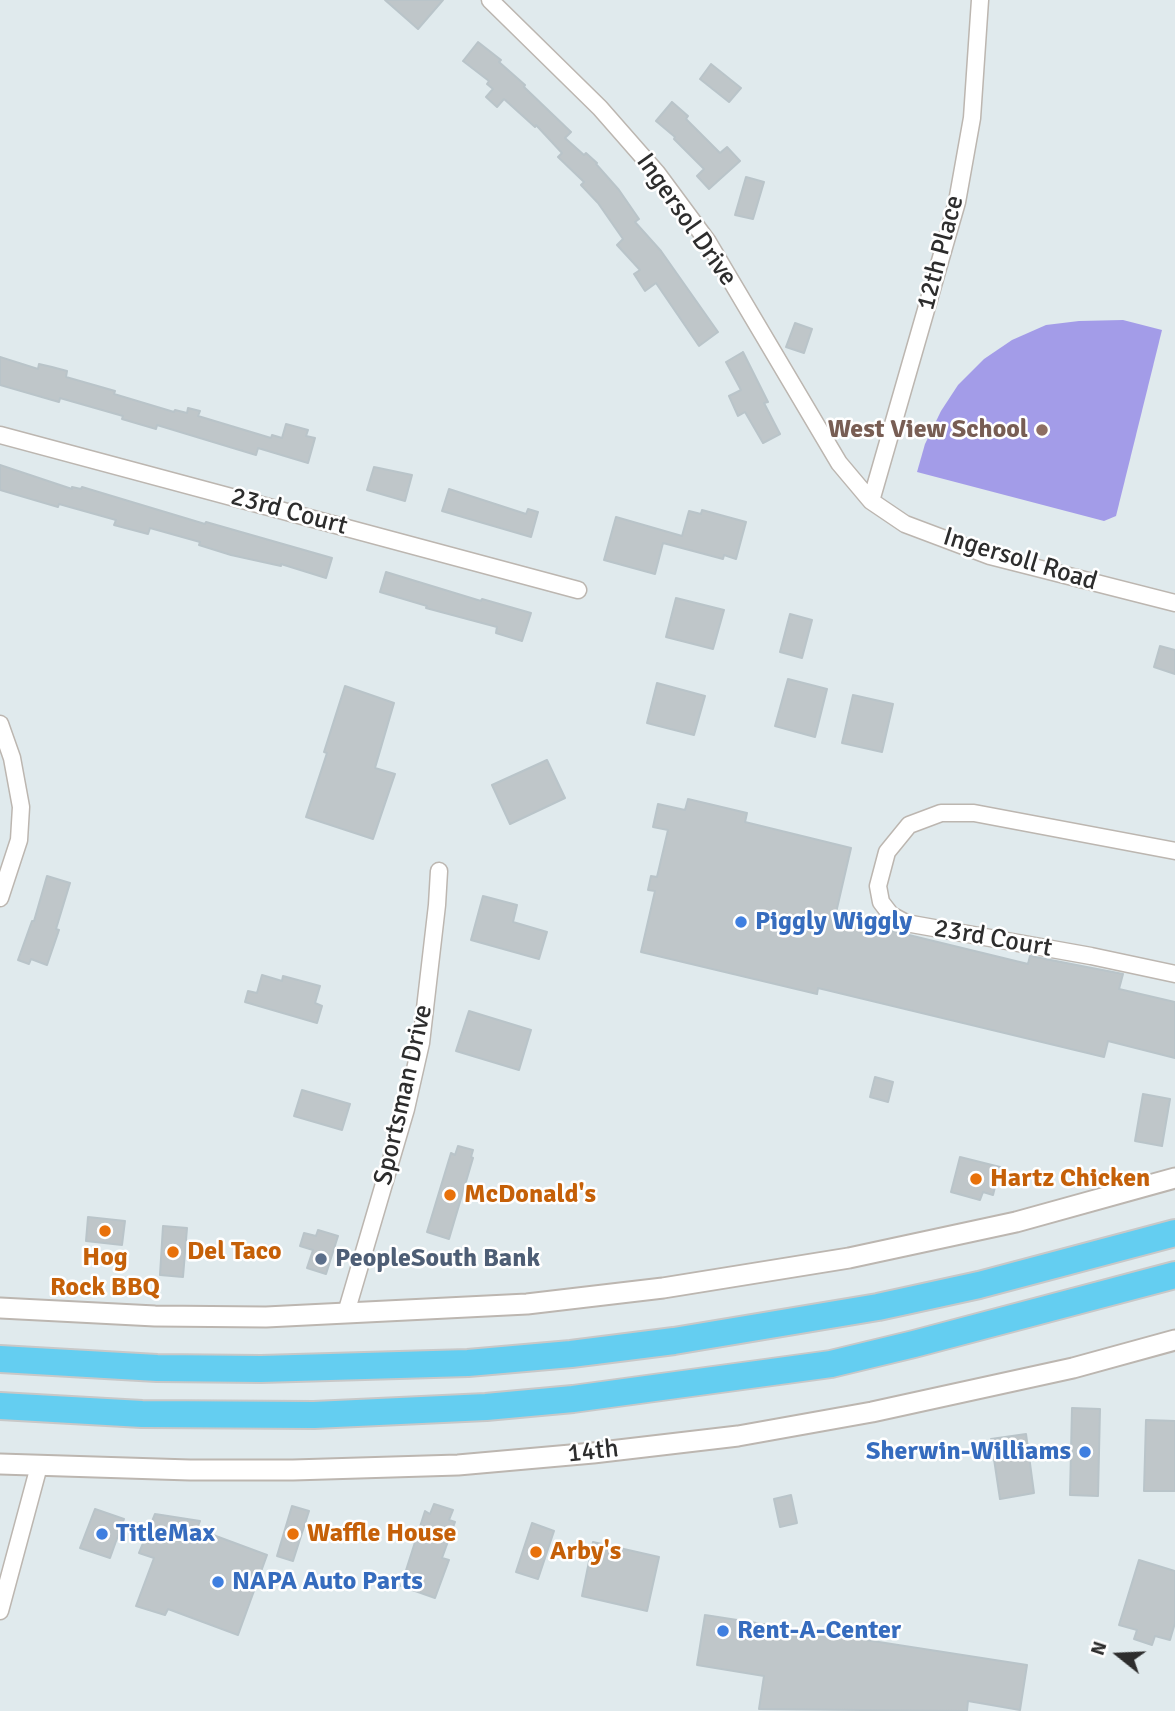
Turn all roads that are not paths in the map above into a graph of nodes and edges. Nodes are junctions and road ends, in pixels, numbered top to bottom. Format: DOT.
graph roads {
  1 [pos="490,0"];
  2 [pos="980,0"];
  3 [pos="0,435"];
  4 [pos="871,501"];
  5 [pos="578,590"];
  6 [pos="1175,603"];
  7 [pos="0,724"];
  8 [pos="1175,851"];
  9 [pos="439,871"];
  10 [pos="0,898"];
  11 [pos="1175,974"];
  12 [pos="1175,1178"];
  13 [pos="1175,1233"];
  14 [pos="1175,1275"];
  15 [pos="0,1308"];
  16 [pos="346,1314"];
  17 [pos="1175,1340"];
  18 [pos="0,1359"];
  19 [pos="0,1406"];
  20 [pos="0,1464"];
  21 [pos="39,1466"];
  22 [pos="0,1611"];
  1 -- 4 [label="street, Ingersol Drive"];
  2 -- 4 [label="street, 12th Place"];
  3 -- 5 [label="street, 23rd Court"];
  4 -- 6 [label="street, Ingersoll Road"];
  7 -- 10 [label="street"];
  8 -- 11 [label="street, 23rd Court"];
  9 -- 16 [label="street, Sportsman Drive"];
  12 -- 16 [label="street"];
  13 -- 18 [label="highway"];
  14 -- 19 [label="highway"];
  15 -- 16 [label="street"];
  17 -- 21 [label="street, 14th"];
  20 -- 21 [label="street, 14th"];
  21 -- 22 [label="street"];
}
